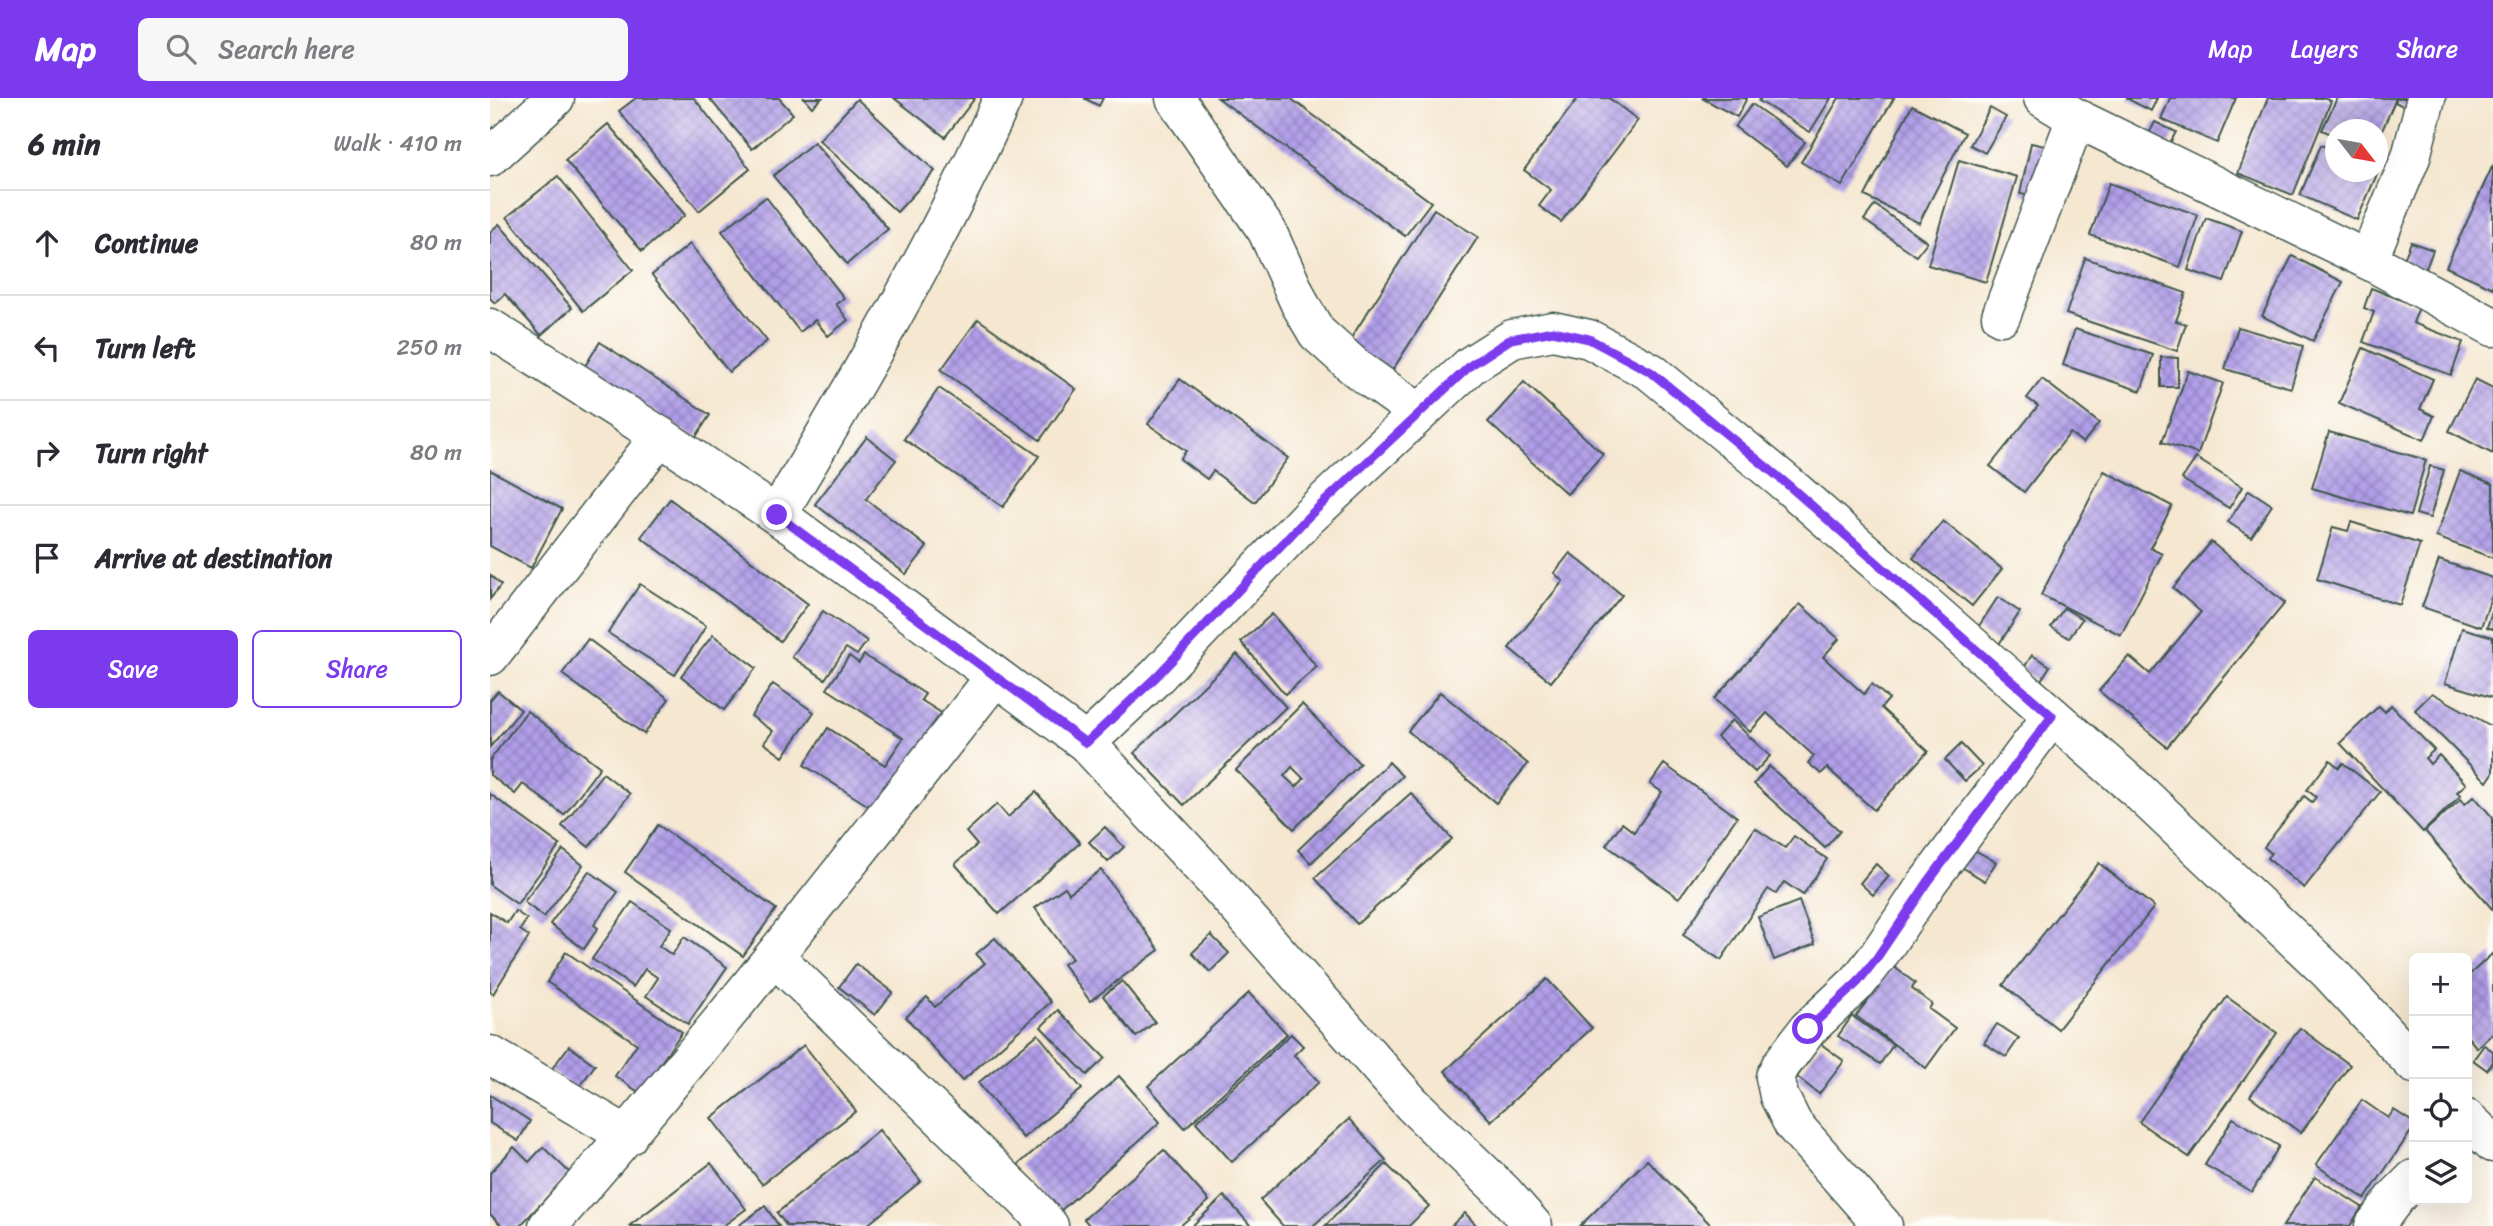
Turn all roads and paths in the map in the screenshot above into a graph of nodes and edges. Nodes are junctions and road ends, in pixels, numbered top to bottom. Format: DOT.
graph roads {
  1 [pos="555,98"];
  2 [pos="1003,98"];
  3 [pos="1175,98"];
  4 [pos="2043,98"];
  5 [pos="2426,98"];
  6 [pos="2076,118"];
  7 [pos="490,157"];
  8 [pos="2368,260"];
  9 [pos="2001,316"];
  10 [pos="2493,327"];
  11 [pos="490,328"];
  12 [pos="1419,413"];
  13 [pos="660,436"];
  14 [pos="777,515"];
  15 [pos="490,656"];
  16 [pos="995,677"];
  17 [pos="2052,716"];
  18 [pos="1086,743"];
  19 [pos="775,957"];
  20 [pos="490,1055"];
  21 [pos="2409,1059"];
  22 [pos="628,1136"];
  23 [pos="2409,1184"];
  24 [pos="548,1226"];
  25 [pos="1049,1226"];
  26 [pos="1533,1226"];
  27 [pos="1883,1226"];
  28 [pos="2374,1226"];
  1 -- 7 [label="street"];
  2 -- 14 [label="street"];
  3 -- 12 [label="street"];
  4 -- 6 [label="street"];
  5 -- 8 [label="street"];
  6 -- 8 [label="street"];
  6 -- 9 [label="street"];
  8 -- 10 [label="street"];
  11 -- 13 [label="street"];
  12 -- 17 [label="street"];
  12 -- 18 [label="street"];
  13 -- 14 [label="street"];
  13 -- 15 [label="street"];
  14 -- 16 [label="street"];
  16 -- 18 [label="street"];
  16 -- 19 [label="street"];
  17 -- 21 [label="street"];
  17 -- 27 [label="street"];
  18 -- 26 [label="street"];
  19 -- 22 [label="street"];
  19 -- 25 [label="street"];
  20 -- 22 [label="street"];
  22 -- 24 [label="street"];
  23 -- 28 [label="street"];
}
